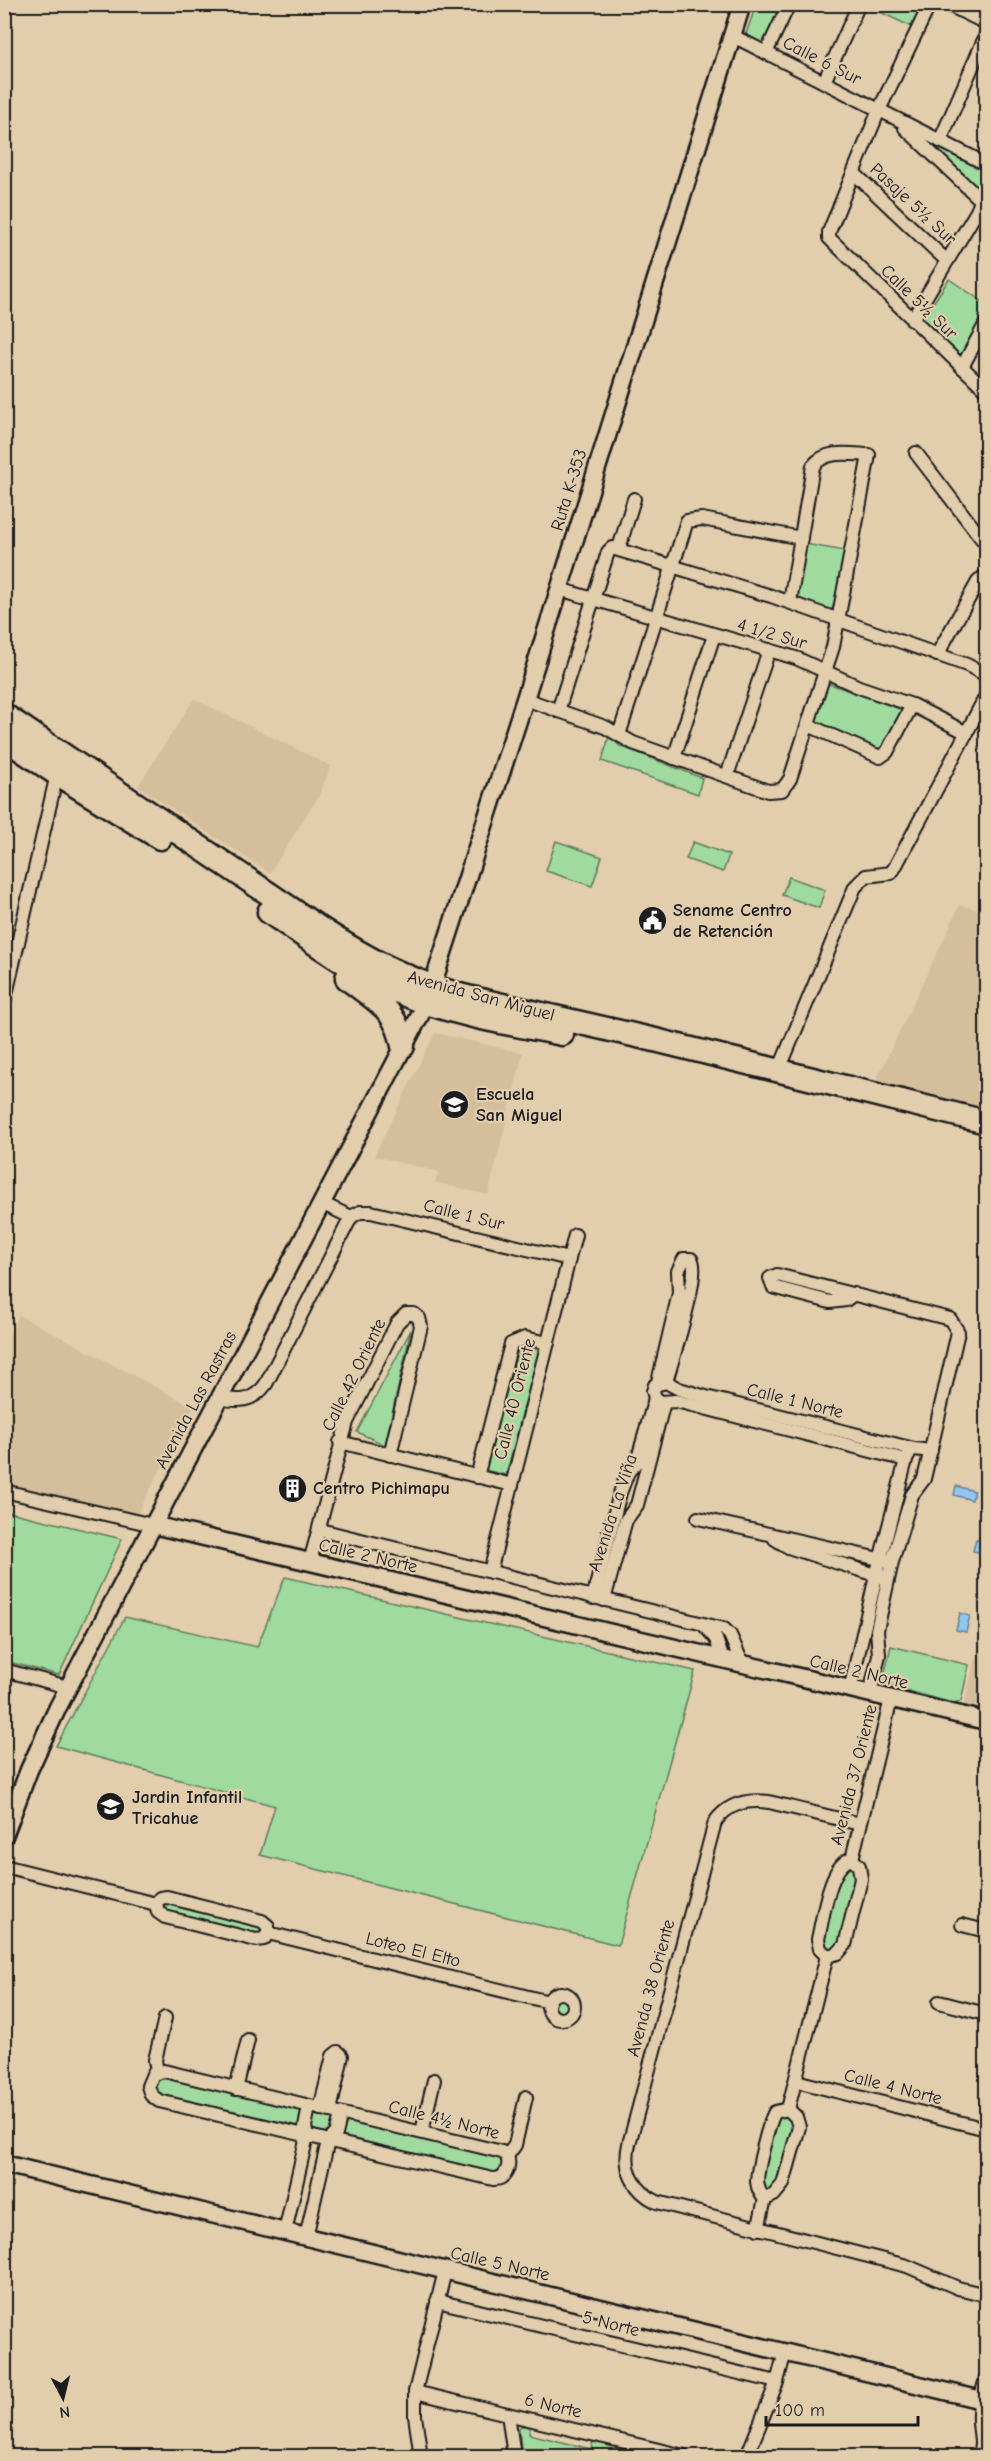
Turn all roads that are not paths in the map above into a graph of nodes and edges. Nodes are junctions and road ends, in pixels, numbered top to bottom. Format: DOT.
graph roads {
  1 [pos="742,4"];
  2 [pos="789,4"];
  3 [pos="860,4"];
  4 [pos="930,4"];
  5 [pos="947,4"];
  6 [pos="987,23"];
  7 [pos="987,35"];
  8 [pos="733,36"];
  9 [pos="766,53"];
  10 [pos="824,82"];
  11 [pos="879,110"];
  12 [pos="894,118"];
  13 [pos="940,141"];
  14 [pos="987,164"];
  15 [pos="854,173"];
  16 [pos="984,198"];
  17 [pos="947,261"];
  18 [pos="912,320"];
  19 [pos="987,323"];
  20 [pos="962,367"];
  21 [pos="987,390"];
  22 [pos="916,453"];
  23 [pos="634,498"];
  24 [pos="801,538"];
  25 [pos="987,542"];
  26 [pos="619,548"];
  27 [pos="672,565"];
  28 [pos="987,576"];
  29 [pos="559,589"];
  30 [pos="593,599"];
  31 [pos="790,602"];
  32 [pos="656,618"];
  33 [pos="839,619"];
  34 [pos="714,635"];
  35 [pos="769,650"];
  36 [pos="936,655"];
  37 [pos="826,672"];
  38 [pos="987,675"];
  39 [pos="987,696"];
  40 [pos="525,699"];
  41 [pos="912,705"];
  42 [pos="558,711"];
  43 [pos="4,715"];
  44 [pos="808,725"];
  45 [pos="967,732"];
  46 [pos="619,735"];
  47 [pos="4,738"];
  48 [pos="674,758"];
  49 [pos="58,763"];
  50 [pos="727,776"];
  51 [pos="315,945"];
  52 [pos="430,995"];
  53 [pos="4,1003"];
  54 [pos="403,1046"];
  55 [pos="779,1070"];
  56 [pos="987,1122"];
  57 [pos="987,1135"];
  58 [pos="321,1203"];
  59 [pos="351,1217"];
  60 [pos="575,1235"];
  61 [pos="569,1259"];
  62 [pos="854,1294"];
  63 [pos="548,1343"];
  64 [pos="665,1382"];
  65 [pos="219,1398"];
  66 [pos="662,1400"];
  67 [pos="340,1442"];
  68 [pos="914,1449"];
  69 [pos="931,1451"];
  70 [pos="390,1455"];
  71 [pos="906,1460"];
  72 [pos="477,1477"];
  73 [pos="512,1485"];
  74 [pos="4,1491"];
  75 [pos="897,1497"];
  76 [pos="911,1499"];
  77 [pos="698,1518"];
  78 [pos="153,1525"];
  79 [pos="320,1530"];
  80 [pos="770,1534"];
  81 [pos="887,1561"];
  82 [pos="310,1562"];
  83 [pos="490,1572"];
  84 [pos="876,1576"];
  85 [pos="889,1579"];
  86 [pos="599,1599"];
  87 [pos="704,1625"];
  88 [pos="723,1660"];
  89 [pos="743,1665"];
  90 [pos="4,1670"];
  91 [pos="68,1687"];
  92 [pos="850,1690"];
  93 [pos="870,1694"];
  94 [pos="891,1699"];
  95 [pos="987,1721"];
  96 [pos="860,1824"];
  97 [pos="4,1836"];
  98 [pos="852,1859"];
  99 [pos="4,1866"];
  100 [pos="156,1904"];
  101 [pos="962,1925"];
  102 [pos="987,1931"];
  103 [pos="268,1933"];
  104 [pos="827,1956"];
  105 [pos="549,2002"];
  106 [pos="939,2002"];
  107 [pos="987,2014"];
  108 [pos="165,2018"];
  109 [pos="248,2040"];
  110 [pos="157,2072"];
  111 [pos="434,2080"];
  112 [pos="796,2081"];
  113 [pos="236,2089"];
  114 [pos="526,2097"];
  115 [pos="788,2109"];
  116 [pos="325,2110"];
  117 [pos="982,2128"];
  118 [pos="422,2133"];
  119 [pos="307,2136"];
  120 [pos="328,2141"];
  121 [pos="507,2156"];
  122 [pos="4,2164"];
  123 [pos="765,2199"];
  124 [pos="758,2229"];
  125 [pos="285,2232"];
  126 [pos="306,2237"];
  127 [pos="445,2271"];
  128 [pos="987,2295"];
  129 [pos="437,2301"];
  130 [pos="785,2352"];
  131 [pos="987,2378"];
  132 [pos="777,2382"];
  133 [pos="415,2392"];
  134 [pos="983,2400"];
  135 [pos="508,2414"];
  136 [pos="985,2441"];
  137 [pos="654,2453"];
  138 [pos="421,2457"];
  139 [pos="514,2457"];
  140 [pos="684,2457"];
  141 [pos="747,2457"];
  142 [pos="979,2457"];
  1 -- 8 [label="street, Ruta K-353"];
  2 -- 9 [label="street"];
  3 -- 10 [label="street"];
  4 -- 11 [label="street"];
  5 -- 6 [label="street"];
  7 -- 13 [label="street"];
  8 -- 9 [label="street, Calle 6 Sur"];
  8 -- 29 [label="street, Ruta K-353"];
  9 -- 10 [label="street, Calle 6 Sur"];
  10 -- 11 [label="street, Calle 6 Sur"];
  11 -- 12 [label="street, Calle 6 Sur"];
  11 -- 15 [label="street"];
  12 -- 13 [label="street, Calle 6 Sur"];
  12 -- 16 [label="street, Calle 6 Sur"];
  13 -- 14 [label="street, Calle 6 Sur"];
  15 -- 17 [label="street, Pasaje 5½ Sur"];
  15 -- 18 [label="street, Calle 5½ Sur"];
  16 -- 17 [label="street"];
  17 -- 18 [label="street"];
  18 -- 20 [label="street, Calle 5½ Sur"];
  19 -- 20 [label="street"];
  20 -- 21 [label="street, Calle 5½ Sur"];
  22 -- 25 [label="street"];
  23 -- 26 [label="street"];
  24 -- 27 [label="street"];
  24 -- 31 [label="street"];
  24 -- 33 [label="street"];
  26 -- 27 [label="street"];
  26 -- 30 [label="street"];
  27 -- 31 [label="street"];
  27 -- 32 [label="street"];
  28 -- 36 [label="street"];
  29 -- 30 [label="street, 4 1/2 Sur"];
  29 -- 40 [label="street, Ruta K-353"];
  30 -- 32 [label="street, 4 1/2 Sur"];
  30 -- 42 [label="street"];
  31 -- 33 [label="street"];
  32 -- 34 [label="street, 4 1/2 Sur"];
  32 -- 46 [label="street"];
  33 -- 36 [label="street"];
  33 -- 37 [label="street"];
  34 -- 35 [label="street, 4 1/2 Sur"];
  34 -- 48 [label="street"];
  35 -- 37 [label="street, 4 1/2 Sur"];
  35 -- 50 [label="street"];
  36 -- 38 [label="street"];
  37 -- 41 [label="street, 4 1/2 Sur"];
  37 -- 44 [label="street"];
  39 -- 45 [label="street"];
  40 -- 42 [label="street"];
  40 -- 52 [label="street, Ruta K-353"];
  41 -- 44 [label="street"];
  41 -- 45 [label="street, 4 1/2 Sur"];
  42 -- 46 [label="street"];
  43 -- 49 [label="highway, Avenida San Miguel"];
  44 -- 50 [label="street"];
  45 -- 55 [label="street"];
  46 -- 48 [label="street"];
  47 -- 49 [label="highway, Avenida San Miguel"];
  48 -- 50 [label="street"];
  49 -- 51 [label="highway, Avenida San Miguel"];
  49 -- 52 [label="highway, Avenida San Miguel"];
  49 -- 53 [label="street"];
  51 -- 52 [label="highway, Avenida San Miguel"];
  51 -- 54 [label="highway"];
  52 -- 54 [label="street, Avenida Las Rastras"];
  52 -- 55 [label="highway, Avenida San Miguel"];
  52 -- 57 [label="highway, Avenida San Miguel"];
  54 -- 58 [label="street, Avenida Las Rastras"];
  55 -- 56 [label="highway, Avenida San Miguel"];
  58 -- 59 [label="street"];
  58 -- 65 [label="street, Avenida Las Rastras"];
  59 -- 61 [label="street, Calle 1 Sur"];
  59 -- 65 [label="street"];
  60 -- 61 [label="street, Calle 40 Oriente"];
  61 -- 63 [label="street, Calle 40 Oriente"];
  62 -- 62 [label="street"];
  62 -- 69 [label="street, Avenida 37 Oriente"];
  63 -- 72 [label="street"];
  63 -- 73 [label="street, Calle 40 Oriente"];
  64 -- 64 [label="street"];
  64 -- 66 [label="street"];
  64 -- 66 [label="street"];
  64 -- 68 [label="street, Calle 1 Norte"];
  65 -- 78 [label="street, Avenida Las Rastras"];
  66 -- 71 [label="street, Calle 1 Norte"];
  66 -- 86 [label="street, Avenida La Viña"];
  66 -- 86 [label="street, Avenida La Viña"];
  67 -- 70 [label="street"];
  67 -- 70 [label="street, Calle 42 Oriente"];
  67 -- 79 [label="street, Calle 42 Oriente"];
  68 -- 69 [label="street"];
  68 -- 71 [label="street, Avenida 37 Oriente"];
  69 -- 76 [label="street, Avenida 37 Oriente"];
  70 -- 72 [label="street"];
  71 -- 75 [label="street, Avenida 37 Oriente"];
  72 -- 73 [label="street"];
  73 -- 83 [label="street, Calle 40 Oriente"];
  74 -- 78 [label="street, Calle 2 Norte"];
  75 -- 76 [label="street"];
  75 -- 81 [label="street, Avenida 37 Oriente"];
  76 -- 81 [label="street, Avenida 37 Oriente"];
  77 -- 80 [label="street"];
  78 -- 82 [label="street, Calle 2 Norte"];
  78 -- 91 [label="street, Avenida Las Rastras"];
  79 -- 82 [label="street, Calle 42 Oriente"];
  79 -- 83 [label="street, Calle 2 Norte"];
  80 -- 81 [label="street"];
  80 -- 84 [label="street"];
  81 -- 84 [label="street, Avenida 37 Oriente"];
  81 -- 85 [label="street, Avenida 37 Oriente"];
  82 -- 88 [label="street, Calle 2 Norte"];
  83 -- 86 [label="street, Calle 2 Norte"];
  84 -- 85 [label="street"];
  84 -- 92 [label="street, Avenida 37 Oriente"];
  85 -- 93 [label="street, Avenida 37 Oriente"];
  86 -- 87 [label="street, Calle 2 Norte"];
  87 -- 88 [label="street"];
  87 -- 89 [label="street, Calle 2 Norte"];
  88 -- 89 [label="street, Calle 2 Norte"];
  89 -- 92 [label="street, Calle 2 Norte"];
  90 -- 91 [label="street"];
  91 -- 97 [label="street, Avenida Las Rastras"];
  92 -- 93 [label="street, Calle 2 Norte"];
  93 -- 94 [label="street, Calle 2 Norte"];
  94 -- 95 [label="street, Calle 2 Norte"];
  94 -- 96 [label="street, Avenida 37 Oriente"];
  96 -- 98 [label="street, Avenida 37 Oriente"];
  96 -- 124 [label="street, Avenda 38 Oriente"];
  98 -- 104 [label="street, Avenida 37 Oriente"];
  98 -- 104 [label="street, Avenida 37 Oriente"];
  99 -- 100 [label="street, Loteo El Elto"];
  100 -- 103 [label="street, Loteo El Elto"];
  100 -- 103 [label="street, Loteo El Elto"];
  101 -- 102 [label="street"];
  103 -- 105 [label="street, Loteo El Elto"];
  104 -- 112 [label="street, Avenida 37 Oriente"];
  106 -- 107 [label="street"];
  108 -- 110 [label="street"];
  109 -- 113 [label="street"];
  110 -- 113 [label="street, Calle 4½ Norte"];
  110 -- 119 [label="street, Calle 4½ Norte"];
  111 -- 118 [label="street"];
  112 -- 115 [label="street, Avenida 37 Oriente"];
  112 -- 117 [label="street, Calle 4 Norte"];
  113 -- 116 [label="street, Calle 4½ Norte"];
  114 -- 121 [label="street"];
  115 -- 123 [label="street"];
  115 -- 123 [label="street"];
  116 -- 118 [label="street, Calle 4½ Norte"];
  116 -- 119 [label="street"];
  116 -- 120 [label="street"];
  118 -- 121 [label="street, Calle 4½ Norte"];
  119 -- 120 [label="street, Calle 4½ Norte"];
  119 -- 125 [label="street"];
  120 -- 121 [label="street, Calle 4½ Norte"];
  120 -- 126 [label="street"];
  122 -- 125 [label="street, Calle 5 Norte"];
  123 -- 124 [label="street"];
  124 -- 128 [label="street"];
  125 -- 126 [label="street, Calle 5 Norte"];
  126 -- 127 [label="street, Calle 5 Norte"];
  127 -- 129 [label="street"];
  127 -- 130 [label="street, Calle 5 Norte"];
  129 -- 132 [label="street, 5 Norte"];
  129 -- 133 [label="street"];
  130 -- 132 [label="street"];
  130 -- 134 [label="street, Calle 5 Norte"];
  131 -- 134 [label="street"];
  132 -- 141 [label="street"];
  133 -- 135 [label="street, 6 Norte"];
  133 -- 138 [label="street"];
  134 -- 136 [label="street"];
  135 -- 137 [label="street, 6 Norte"];
  135 -- 139 [label="street"];
  136 -- 142 [label="street"];
  137 -- 140 [label="street, 6 Norte"];
}
